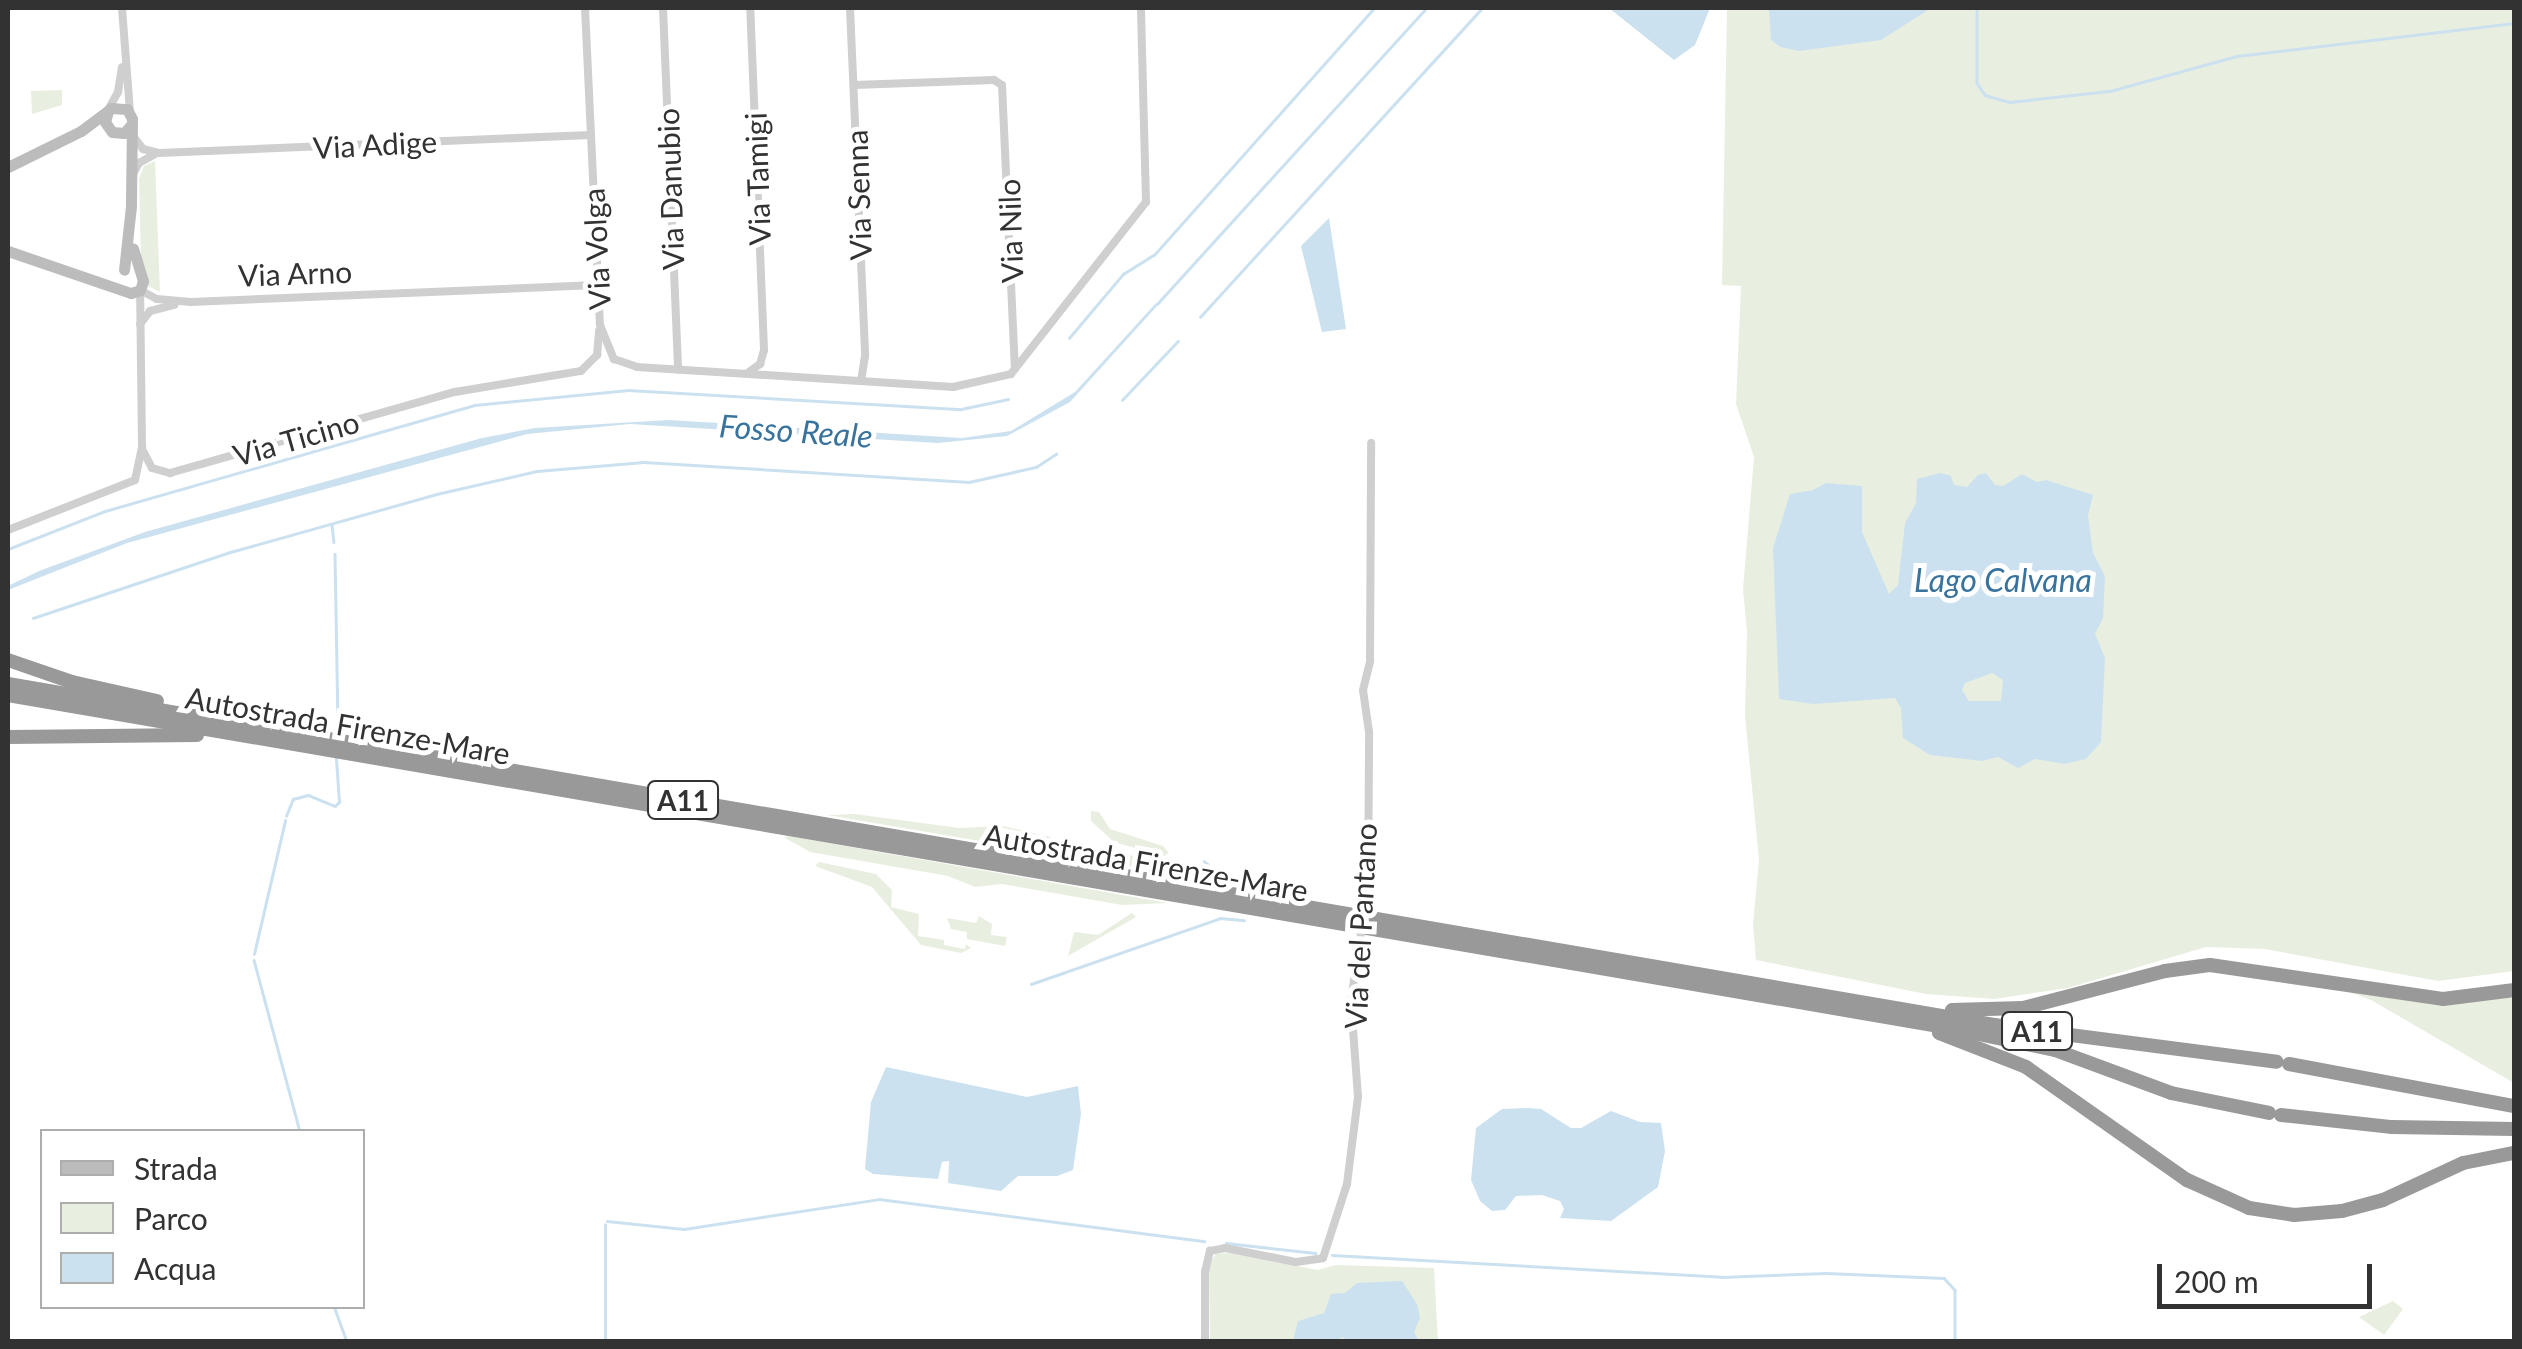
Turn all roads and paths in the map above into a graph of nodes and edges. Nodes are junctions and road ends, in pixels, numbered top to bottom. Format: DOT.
graph roads {
  1 [pos="122,8"];
  2 [pos="585,8"];
  3 [pos="662,8"];
  4 [pos="750,8"];
  5 [pos="850,8"];
  6 [pos="1141,8"];
  7 [pos="124,48"];
  8 [pos="854,85"];
  9 [pos="108,111"];
  10 [pos="131,123"];
  11 [pos="114,133"];
  12 [pos="590,135"];
  13 [pos="159,153"];
  14 [pos="8,169"];
  15 [pos="130,173"];
  16 [pos="130,188"];
  17 [pos="131,242"];
  18 [pos="11,251"];
  19 [pos="124,270"];
  20 [pos="140,272"];
  21 [pos="597,285"];
  22 [pos="120,288"];
  23 [pos="140,290"];
  24 [pos="191,302"];
  25 [pos="600,325"];
  26 [pos="138,328"];
  27 [pos="764,350"];
  28 [pos="1015,367"];
  29 [pos="678,370"];
  30 [pos="740,374"];
  31 [pos="785,376"];
  32 [pos="861,381"];
  33 [pos="1371,444"];
  34 [pos="142,446"];
  35 [pos="8,530"];
  36 [pos="8,660"];
  37 [pos="8,684"];
  38 [pos="8,695"];
  39 [pos="8,737"];
  40 [pos="347,747"];
  41 [pos="2514,990"];
  42 [pos="1798,991"];
  43 [pos="1895,1018"];
  44 [pos="2514,1104"];
  45 [pos="2514,1130"];
  46 [pos="2514,1153"];
  47 [pos="1205,1342"];
  1 -- 7 [label="street"];
  2 -- 12 [label="street, Via Volga"];
  3 -- 29 [label="street, Via Danubio"];
  4 -- 27 [label="street, Via Tamigi"];
  5 -- 8 [label="street, Via Senna"];
  6 -- 28 [label="street"];
  7 -- 9 [label="street"];
  7 -- 10 [label="street"];
  8 -- 28 [label="street, Via Nilo"];
  8 -- 32 [label="street, Via Senna"];
  9 -- 10 [label="street"];
  9 -- 11 [label="street"];
  9 -- 14 [label="street"];
  10 -- 11 [label="street"];
  10 -- 13 [label="street"];
  10 -- 15 [label="street"];
  11 -- 15 [label="street"];
  12 -- 13 [label="street, Via Adige"];
  12 -- 21 [label="street, Via Volga"];
  13 -- 16 [label="street"];
  15 -- 16 [label="street"];
  16 -- 17 [label="street"];
  17 -- 19 [label="street"];
  17 -- 20 [label="street"];
  18 -- 22 [label="street, Via Arno"];
  19 -- 20 [label="street"];
  19 -- 22 [label="street"];
  20 -- 23 [label="street"];
  21 -- 24 [label="street, Via Arno"];
  21 -- 25 [label="street, Via Volga"];
  22 -- 23 [label="street, Via Arno"];
  23 -- 24 [label="street, Via Arno"];
  23 -- 26 [label="street"];
  24 -- 26 [label="street"];
  25 -- 29 [label="street, Via Volga"];
  25 -- 34 [label="street, Via Ticino"];
  26 -- 34 [label="street"];
  27 -- 30 [label="street"];
  27 -- 31 [label="street"];
  28 -- 32 [label="street"];
  29 -- 30 [label="street, Via Volga"];
  30 -- 31 [label="street, Via Volga"];
  31 -- 32 [label="street, Via Volga"];
  33 -- 47 [label="street, Via del Pantano, bridge"];
  34 -- 35 [label="street"];
  36 -- 40 [label="highway"];
  37 -- 40 [label="highway, Autostrada Firenze-Mare / A11"];
  38 -- 40 [label="highway, Autostrada Firenze-Mare / A11"];
  39 -- 40 [label="highway"];
  40 -- 42 [label="highway, Autostrada Firenze-Mare / A11"];
  40 -- 43 [label="highway, Autostrada Firenze-Mare / A11"];
  41 -- 42 [label="highway"];
  42 -- 44 [label="highway, Autostrada Firenze-Mare / A11"];
  43 -- 45 [label="highway, Autostrada Firenze-Mare / A11"];
  43 -- 46 [label="highway"];
}
